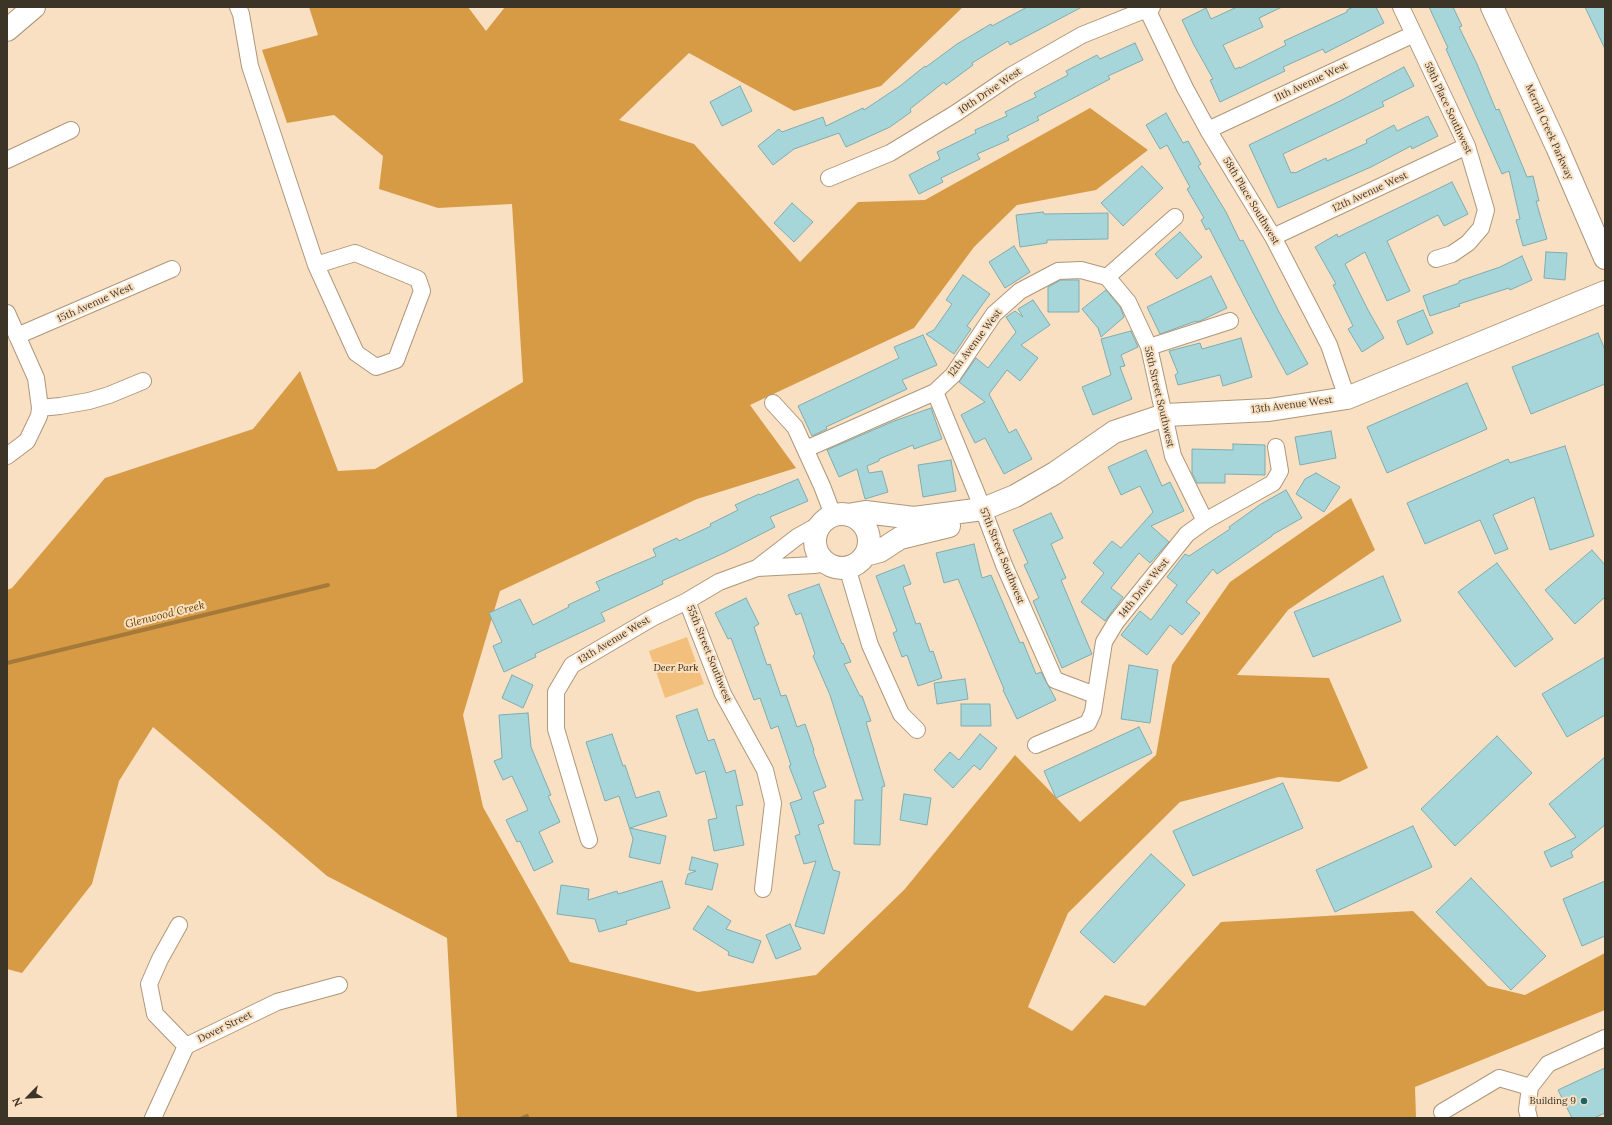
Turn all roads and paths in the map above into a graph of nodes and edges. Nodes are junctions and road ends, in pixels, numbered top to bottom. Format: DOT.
graph roads {
  1 [pos="34,7"];
  2 [pos="238,7"];
  3 [pos="1401,7"];
  4 [pos="1492,7"];
  5 [pos="1148,8"];
  6 [pos="7,30"];
  7 [pos="1414,34"];
  8 [pos="71,130"];
  9 [pos="1208,130"];
  10 [pos="1467,146"];
  11 [pos="7,160"];
  12 [pos="829,178"];
  13 [pos="1175,217"];
  14 [pos="1273,237"];
  15 [pos="1605,258"];
  16 [pos="1436,259"];
  17 [pos="316,265"];
  18 [pos="172,269"];
  19 [pos="1107,277"];
  20 [pos="1605,292"];
  21 [pos="7,313"];
  22 [pos="1230,321"];
  23 [pos="17,336"];
  24 [pos="1149,347"];
  25 [pos="143,381"];
  26 [pos="935,392"];
  27 [pos="1347,398"];
  28 [pos="773,403"];
  29 [pos="40,408"];
  30 [pos="1165,415"];
  31 [pos="1276,447"];
  32 [pos="806,449"];
  33 [pos="7,456"];
  34 [pos="983,509"];
  35 [pos="834,518"];
  36 [pos="1205,521"];
  37 [pos="865,554"];
  38 [pos="826,563"];
  39 [pos="847,567"];
  40 [pos="757,568"];
  41 [pos="687,601"];
  42 [pos="1095,695"];
  43 [pos="917,730"];
  44 [pos="1036,745"];
  45 [pos="589,840"];
  46 [pos="763,889"];
  47 [pos="179,925"];
  48 [pos="339,985"];
  49 [pos="1605,1038"];
  50 [pos="186,1046"];
  51 [pos="1530,1086"];
  52 [pos="1442,1112"];
  53 [pos="153,1118"];
  54 [pos="1529,1118"];
  1 -- 6 [label="street"];
  2 -- 17 [label="street"];
  3 -- 7 [label="street, 59th Place Southwest"];
  4 -- 15 [label="street, Merrill Creek Parkway"];
  5 -- 9 [label="street, 58th Place Southwest"];
  5 -- 12 [label="street, 10th Drive West"];
  7 -- 9 [label="street, 11th Avenue West"];
  7 -- 10 [label="street, 59th Place Southwest"];
  8 -- 11 [label="street"];
  9 -- 14 [label="street, 58th Place Southwest"];
  10 -- 14 [label="street, 12th Avenue West"];
  10 -- 16 [label="street, 59th Place Southwest"];
  13 -- 19 [label="street"];
  14 -- 27 [label="street, 58th Place Southwest"];
  17 -- 17 [label="street"];
  18 -- 23 [label="street, 15th Avenue West"];
  19 -- 24 [label="street, 58th Street Southwest"];
  19 -- 26 [label="street, 12th Avenue West"];
  20 -- 27 [label="street, 13th Avenue West"];
  21 -- 23 [label="street"];
  22 -- 24 [label="street"];
  23 -- 29 [label="street"];
  24 -- 30 [label="street, 58th Street Southwest"];
  25 -- 29 [label="street"];
  26 -- 32 [label="street, 12th Avenue West"];
  26 -- 34 [label="street, 57th Street Southwest"];
  27 -- 30 [label="street, 13th Avenue West"];
  28 -- 32 [label="street"];
  29 -- 33 [label="street"];
  30 -- 34 [label="street, 13th Avenue West"];
  30 -- 36 [label="street, 58th Street Southwest"];
  31 -- 36 [label="street, 14th Drive West"];
  32 -- 35 [label="street"];
  34 -- 35 [label="street, 13th Avenue West"];
  34 -- 37 [label="street, 13th Avenue West"];
  34 -- 42 [label="street, 57th Street Southwest"];
  35 -- 37 [label="street"];
  35 -- 38 [label="street"];
  35 -- 40 [label="street, 13th Avenue West"];
  36 -- 42 [label="street, 14th Drive West"];
  37 -- 39 [label="street"];
  38 -- 39 [label="street"];
  38 -- 40 [label="street, 13th Avenue West"];
  39 -- 43 [label="street"];
  40 -- 41 [label="street, 13th Avenue West"];
  41 -- 45 [label="street, 13th Avenue West"];
  41 -- 46 [label="street, 55th Street Southwest"];
  42 -- 44 [label="street, 14th Drive West"];
  47 -- 50 [label="street"];
  48 -- 50 [label="street, Dover Street"];
  49 -- 51 [label="street"];
  50 -- 53 [label="street, Dover Street"];
  51 -- 52 [label="street"];
  51 -- 54 [label="street"];
}
